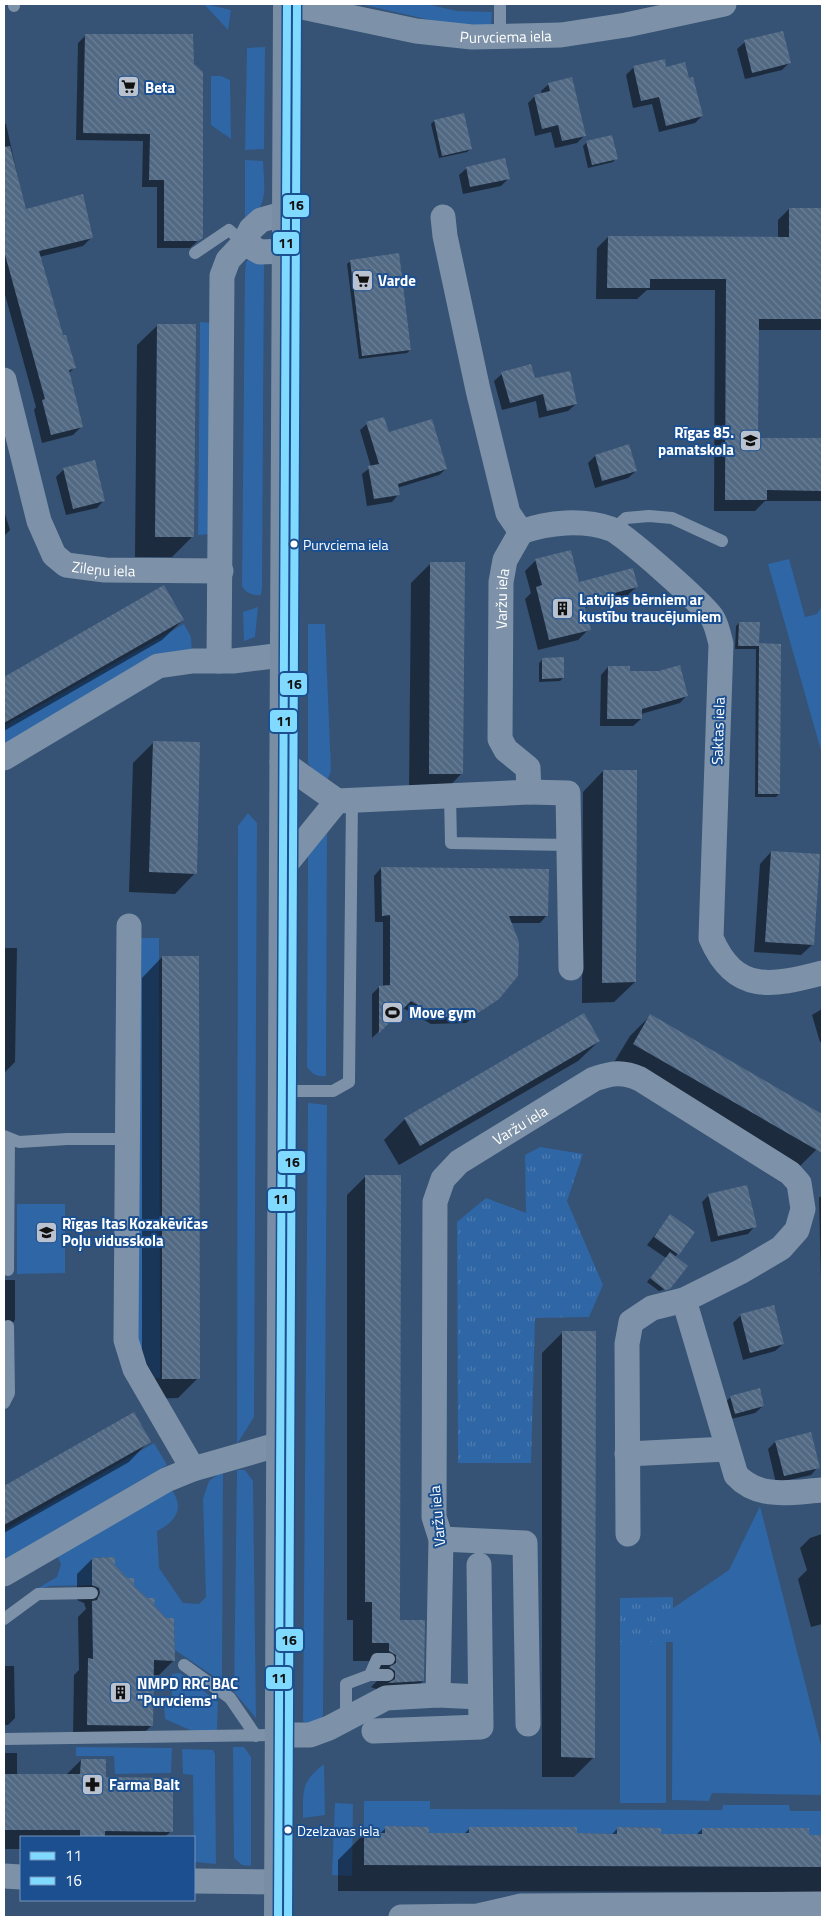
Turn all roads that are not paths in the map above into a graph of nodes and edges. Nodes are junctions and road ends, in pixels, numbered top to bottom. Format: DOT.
graph roads {
  1 [pos="288,4"];
  2 [pos="500,4"];
  3 [pos="724,4"];
  4 [pos="689,8"];
  5 [pos="500,36"];
  6 [pos="286,213"];
  7 [pos="443,217"];
  8 [pos="244,243"];
  9 [pos="286,251"];
  10 [pos="195,253"];
  11 [pos="4,380"];
  12 [pos="613,530"];
  13 [pos="521,532"];
  14 [pos="722,541"];
  15 [pos="221,571"];
  16 [pos="283,656"];
  17 [pos="219,661"];
  18 [pos="4,758"];
  19 [pos="282,762"];
  20 [pos="529,792"];
  21 [pos="450,795"];
  22 [pos="344,800"];
  23 [pos="569,845"];
  24 [pos="282,869"];
  25 [pos="129,926"];
  26 [pos="571,968"];
  27 [pos="822,973"];
  28 [pos="281,1091"];
  29 [pos="6,1137"];
  30 [pos="127,1139"];
  31 [pos="8,1270"];
  32 [pos="684,1300"];
  33 [pos="8,1326"];
  34 [pos="4,1403"];
  35 [pos="280,1444"];
  36 [pos="727,1449"];
  37 [pos="627,1454"];
  38 [pos="193,1469"];
  39 [pos="822,1490"];
  40 [pos="628,1534"];
  41 [pos="441,1540"];
  42 [pos="479,1565"];
  43 [pos="4,1574"];
  44 [pos="92,1593"];
  45 [pos="4,1619"];
  46 [pos="388,1659"];
  47 [pos="184,1665"];
  48 [pos="434,1673"];
  49 [pos="370,1675"];
  50 [pos="388,1675"];
  51 [pos="480,1697"];
  52 [pos="346,1720"];
  53 [pos="528,1724"];
  54 [pos="374,1731"];
  55 [pos="267,1736"];
  56 [pos="4,1740"];
  57 [pos="4,1876"];
  58 [pos="20,1877"];
  59 [pos="195,1881"];
  60 [pos="278,1882"];
  61 [pos="822,1904"];
  62 [pos="278,1917"];
  63 [pos="400,1917"];
  1 -- 5 [label="street, Purvciema iela"];
  1 -- 6 [label="street"];
  2 -- 5 [label="lane"];
  3 -- 4 [label="street, Purvciema iela"];
  4 -- 5 [label="street, Purvciema iela"];
  6 -- 8 [label="street"];
  6 -- 9 [label="street"];
  7 -- 13 [label="street"];
  8 -- 9 [label="street"];
  8 -- 10 [label="lane"];
  8 -- 15 [label="street"];
  9 -- 16 [label="street"];
  11 -- 15 [label="street, Zileņu iela"];
  12 -- 13 [label="street, Saktas iela"];
  12 -- 14 [label="lane"];
  12 -- 27 [label="street, Saktas iela"];
  13 -- 20 [label="street, Varžu iela"];
  15 -- 17 [label="street"];
  16 -- 17 [label="street"];
  16 -- 19 [label="street"];
  17 -- 18 [label="street"];
  19 -- 22 [label="street"];
  19 -- 24 [label="street"];
  20 -- 21 [label="street"];
  20 -- 23 [label="street"];
  21 -- 22 [label="street"];
  21 -- 23 [label="lane"];
  22 -- 24 [label="street"];
  22 -- 28 [label="lane"];
  23 -- 26 [label="street"];
  24 -- 28 [label="street"];
  25 -- 30 [label="street"];
  28 -- 35 [label="street"];
  29 -- 30 [label="lane"];
  29 -- 31 [label="lane"];
  30 -- 38 [label="street"];
  32 -- 36 [label="street"];
  32 -- 37 [label="street, Varžu iela"];
  32 -- 41 [label="street, Varžu iela"];
  33 -- 34 [label="lane"];
  35 -- 38 [label="street"];
  35 -- 55 [label="street"];
  36 -- 37 [label="street"];
  36 -- 39 [label="street"];
  37 -- 40 [label="street"];
  38 -- 43 [label="street"];
  41 -- 48 [label="street, Varžu iela"];
  41 -- 53 [label="street"];
  42 -- 51 [label="street"];
  44 -- 45 [label="lane"];
  46 -- 49 [label="lane"];
  47 -- 55 [label="lane"];
  48 -- 51 [label="street"];
  48 -- 52 [label="street"];
  49 -- 50 [label="lane"];
  49 -- 52 [label="lane"];
  51 -- 54 [label="street"];
  52 -- 55 [label="street"];
  55 -- 56 [label="lane"];
  55 -- 60 [label="street"];
  57 -- 58 [label="street"];
  59 -- 60 [label="street"];
  60 -- 62 [label="street"];
  61 -- 63 [label="street"];
}
